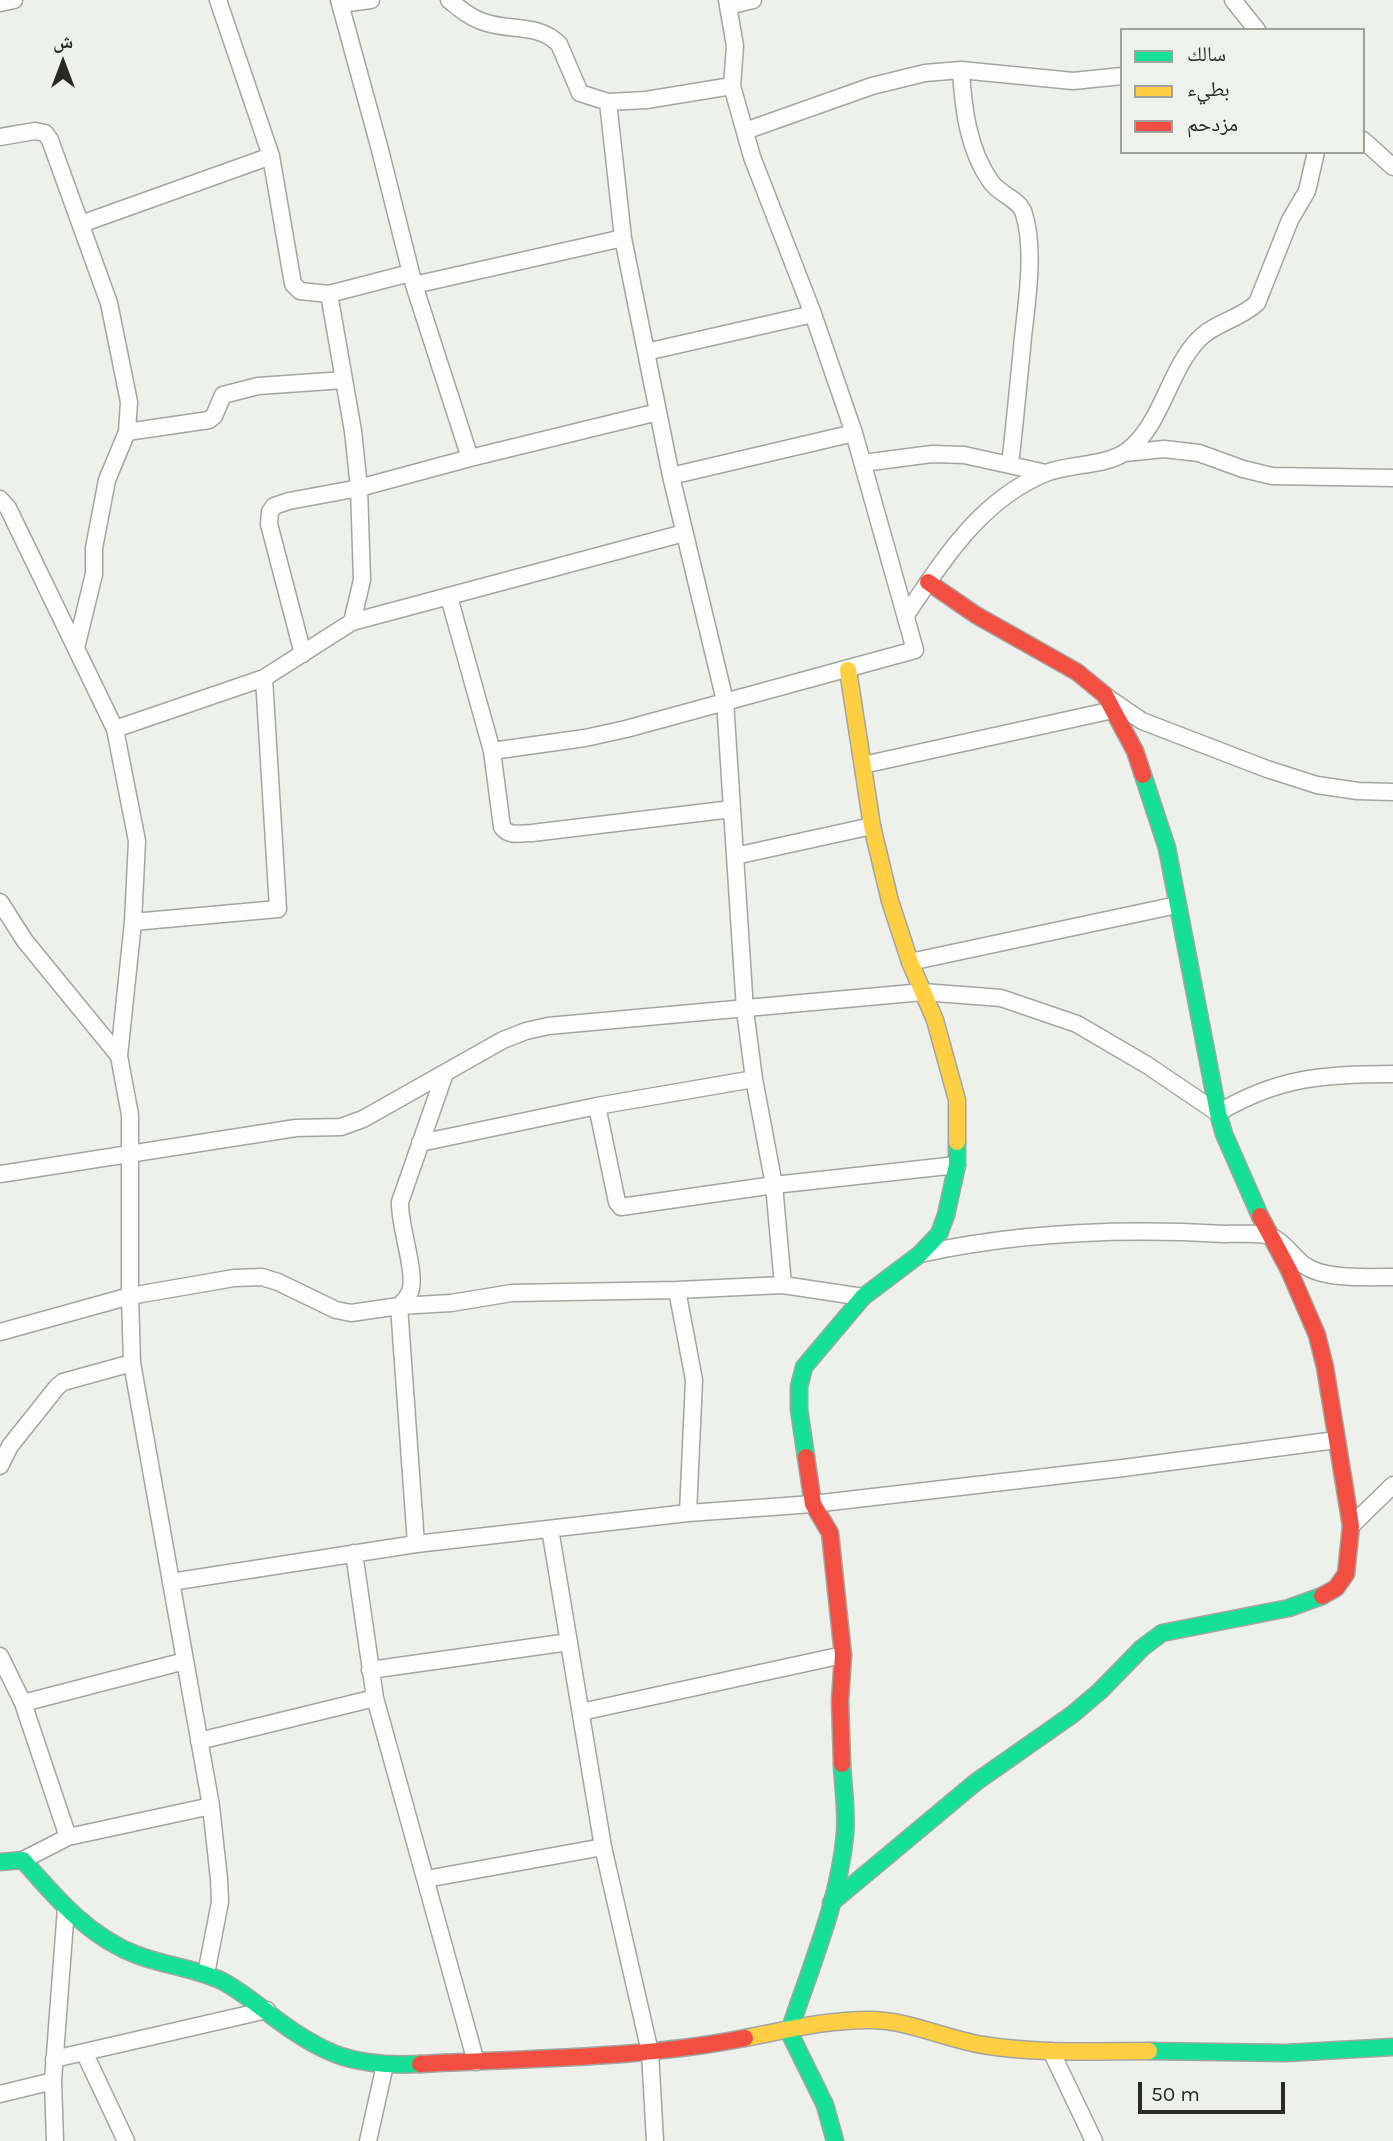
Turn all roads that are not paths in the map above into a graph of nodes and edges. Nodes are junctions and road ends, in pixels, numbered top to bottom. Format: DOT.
graph roads {
  1 [pos="14,0"];
  2 [pos="218,0"];
  3 [pos="371,0"];
  4 [pos="449,0"];
  5 [pos="753,0"];
  6 [pos="1233,0"];
  7 [pos="339,2"];
  8 [pos="0,3"];
  9 [pos="727,3"];
  10 [pos="1255,28"];
  11 [pos="961,69"];
  12 [pos="1120,76"];
  13 [pos="732,86"];
  14 [pos="608,102"];
  15 [pos="745,131"];
  16 [pos="0,137"];
  17 [pos="1365,142"];
  18 [pos="1316,154"];
  19 [pos="271,156"];
  20 [pos="1393,167"];
  21 [pos="81,224"];
  22 [pos="623,238"];
  23 [pos="412,279"];
  24 [pos="329,293"];
  25 [pos="813,314"];
  26 [pos="646,352"];
  27 [pos="344,380"];
  28 [pos="658,412"];
  29 [pos="127,432"];
  30 [pos="854,433"];
  31 [pos="1125,453"];
  32 [pos="470,458"];
  33 [pos="863,463"];
  34 [pos="1010,464"];
  35 [pos="1046,473"];
  36 [pos="671,476"];
  37 [pos="1393,478"];
  38 [pos="359,488"];
  39 [pos="0,499"];
  40 [pos="684,533"];
  41 [pos="928,583"];
  42 [pos="449,597"];
  43 [pos="906,615"];
  44 [pos="352,622"];
  45 [pos="75,648"];
  46 [pos="303,654"];
  47 [pos="848,670"];
  48 [pos="264,678"];
  49 [pos="725,701"];
  50 [pos="1109,703"];
  51 [pos="115,729"];
  52 [pos="492,751"];
  53 [pos="863,765"];
  54 [pos="1393,792"];
  55 [pos="732,809"];
  56 [pos="872,826"];
  57 [pos="735,856"];
  58 [pos="0,902"];
  59 [pos="1177,905"];
  60 [pos="133,922"];
  61 [pos="910,962"];
  62 [pos="923,992"];
  63 [pos="746,1010"];
  64 [pos="119,1056"];
  65 [pos="445,1073"];
  66 [pos="1393,1074"];
  67 [pos="754,1079"];
  68 [pos="597,1106"];
  69 [pos="1218,1113"];
  70 [pos="420,1143"];
  71 [pos="130,1152"];
  72 [pos="957,1165"];
  73 [pos="0,1174"];
  74 [pos="774,1185"];
  75 [pos="1271,1236"];
  76 [pos="920,1254"];
  77 [pos="1393,1277"];
  78 [pos="783,1285"];
  79 [pos="677,1290"];
  80 [pos="130,1296"];
  81 [pos="863,1297"];
  82 [pos="400,1306"];
  83 [pos="0,1332"];
  84 [pos="132,1363"];
  85 [pos="1336,1440"];
  86 [pos="0,1466"];
  87 [pos="1393,1485"];
  88 [pos="813,1504"];
  89 [pos="688,1513"];
  90 [pos="1351,1526"];
  91 [pos="550,1529"];
  92 [pos="415,1544"];
  93 [pos="354,1553"];
  94 [pos="171,1582"];
  95 [pos="569,1642"];
  96 [pos="843,1655"];
  97 [pos="0,1656"];
  98 [pos="185,1661"];
  99 [pos="370,1671"];
  100 [pos="374,1698"];
  101 [pos="23,1703"];
  102 [pos="581,1712"];
  103 [pos="199,1741"];
  104 [pos="211,1805"];
  105 [pos="68,1837"];
  106 [pos="603,1847"];
  107 [pos="23,1860"];
  108 [pos="0,1862"];
  109 [pos="426,1879"];
  110 [pos="831,1903"];
  111 [pos="66,1908"];
  112 [pos="206,1974"];
  113 [pos="267,2010"];
  114 [pos="789,2032"];
  115 [pos="1393,2047"];
  116 [pos="1051,2051"];
  117 [pos="84,2052"];
  118 [pos="650,2052"];
  119 [pos="54,2059"];
  120 [pos="476,2062"];
  121 [pos="385,2065"];
  122 [pos="53,2081"];
  123 [pos="0,2094"];
  124 [pos="55,2141"];
  125 [pos="127,2141"];
  126 [pos="368,2141"];
  127 [pos="655,2141"];
  128 [pos="835,2141"];
  129 [pos="1094,2141"];
  1 -- 8 [label="street"];
  2 -- 19 [label="street"];
  3 -- 7 [label="street"];
  4 -- 14 [label="street"];
  5 -- 9 [label="street"];
  6 -- 10 [label="street"];
  7 -- 23 [label="street"];
  9 -- 13 [label="street"];
  11 -- 12 [label="street"];
  11 -- 15 [label="street"];
  11 -- 34 [label="street"];
  13 -- 14 [label="street"];
  13 -- 15 [label="street"];
  14 -- 22 [label="street"];
  15 -- 25 [label="street"];
  16 -- 21 [label="street"];
  17 -- 20 [label="street"];
  18 -- 31 [label="street"];
  19 -- 21 [label="street"];
  19 -- 24 [label="street"];
  21 -- 29 [label="street"];
  22 -- 23 [label="street"];
  22 -- 26 [label="street"];
  23 -- 24 [label="street"];
  23 -- 32 [label="street"];
  24 -- 27 [label="street"];
  25 -- 26 [label="street"];
  25 -- 30 [label="street"];
  26 -- 28 [label="street"];
  27 -- 29 [label="street"];
  27 -- 38 [label="street"];
  28 -- 32 [label="street"];
  28 -- 36 [label="street"];
  29 -- 45 [label="street"];
  30 -- 33 [label="street"];
  30 -- 36 [label="street"];
  31 -- 35 [label="street"];
  31 -- 37 [label="street"];
  32 -- 38 [label="street"];
  33 -- 34 [label="street"];
  33 -- 43 [label="street"];
  34 -- 35 [label="street"];
  35 -- 41 [label="street"];
  36 -- 40 [label="street"];
  38 -- 44 [label="street"];
  38 -- 46 [label="street"];
  39 -- 45 [label="street"];
  40 -- 42 [label="street"];
  40 -- 49 [label="street"];
  41 -- 43 [label="street"];
  41 -- 50 [label="street"];
  42 -- 44 [label="street"];
  42 -- 52 [label="street"];
  43 -- 47 [label="street"];
  44 -- 46 [label="street"];
  45 -- 51 [label="street"];
  46 -- 48 [label="street"];
  47 -- 49 [label="street"];
  47 -- 53 [label="street"];
  48 -- 51 [label="street"];
  48 -- 60 [label="street"];
  49 -- 52 [label="street"];
  49 -- 55 [label="street"];
  50 -- 53 [label="street"];
  50 -- 54 [label="street"];
  50 -- 59 [label="street"];
  51 -- 60 [label="street"];
  52 -- 55 [label="street"];
  53 -- 56 [label="street"];
  55 -- 57 [label="street"];
  56 -- 57 [label="street"];
  56 -- 61 [label="street"];
  57 -- 63 [label="street"];
  58 -- 64 [label="street"];
  59 -- 61 [label="street"];
  59 -- 69 [label="street"];
  60 -- 64 [label="street"];
  61 -- 62 [label="street"];
  62 -- 63 [label="street"];
  62 -- 69 [label="street"];
  62 -- 72 [label="street"];
  63 -- 65 [label="street"];
  63 -- 67 [label="street"];
  64 -- 71 [label="street"];
  65 -- 70 [label="street"];
  65 -- 71 [label="street"];
  66 -- 69 [label="street"];
  67 -- 68 [label="street"];
  67 -- 74 [label="street"];
  68 -- 70 [label="street"];
  68 -- 74 [label="street"];
  69 -- 75 [label="street"];
  70 -- 82 [label="street"];
  71 -- 73 [label="street"];
  71 -- 80 [label="street"];
  72 -- 74 [label="street"];
  72 -- 76 [label="street"];
  74 -- 78 [label="street"];
  75 -- 76 [label="street"];
  75 -- 77 [label="street"];
  75 -- 85 [label="street"];
  76 -- 81 [label="street"];
  78 -- 79 [label="street"];
  78 -- 81 [label="street"];
  79 -- 82 [label="street"];
  79 -- 89 [label="street"];
  80 -- 82 [label="street"];
  80 -- 83 [label="street"];
  80 -- 84 [label="street"];
  81 -- 88 [label="street"];
  82 -- 92 [label="street"];
  84 -- 86 [label="street"];
  84 -- 94 [label="street"];
  85 -- 88 [label="street"];
  85 -- 90 [label="street"];
  87 -- 90 [label="street"];
  88 -- 89 [label="street"];
  88 -- 96 [label="street"];
  89 -- 91 [label="street"];
  90 -- 110 [label="street"];
  91 -- 92 [label="street"];
  91 -- 95 [label="street"];
  92 -- 93 [label="street"];
  93 -- 94 [label="street"];
  93 -- 99 [label="street"];
  94 -- 98 [label="street"];
  95 -- 99 [label="street"];
  95 -- 102 [label="street"];
  96 -- 102 [label="street"];
  96 -- 110 [label="street"];
  97 -- 101 [label="street"];
  98 -- 101 [label="street"];
  98 -- 103 [label="street"];
  99 -- 100 [label="street"];
  100 -- 103 [label="street"];
  100 -- 109 [label="street"];
  101 -- 105 [label="street"];
  102 -- 106 [label="street"];
  103 -- 104 [label="street"];
  104 -- 105 [label="street"];
  104 -- 112 [label="street"];
  105 -- 107 [label="street"];
  106 -- 109 [label="street"];
  106 -- 118 [label="street"];
  107 -- 108 [label="street"];
  107 -- 111 [label="street"];
  109 -- 120 [label="street"];
  110 -- 114 [label="street"];
  111 -- 112 [label="street"];
  111 -- 119 [label="street"];
  112 -- 113 [label="street"];
  113 -- 117 [label="street"];
  113 -- 121 [label="street"];
  114 -- 116 [label="street"];
  114 -- 118 [label="street"];
  114 -- 128 [label="street"];
  115 -- 116 [label="street"];
  116 -- 129 [label="street"];
  117 -- 119 [label="street"];
  117 -- 125 [label="street"];
  118 -- 120 [label="street"];
  118 -- 127 [label="street"];
  119 -- 122 [label="street"];
  120 -- 121 [label="street"];
  121 -- 126 [label="street"];
  122 -- 123 [label="street"];
  122 -- 124 [label="street"];
}
